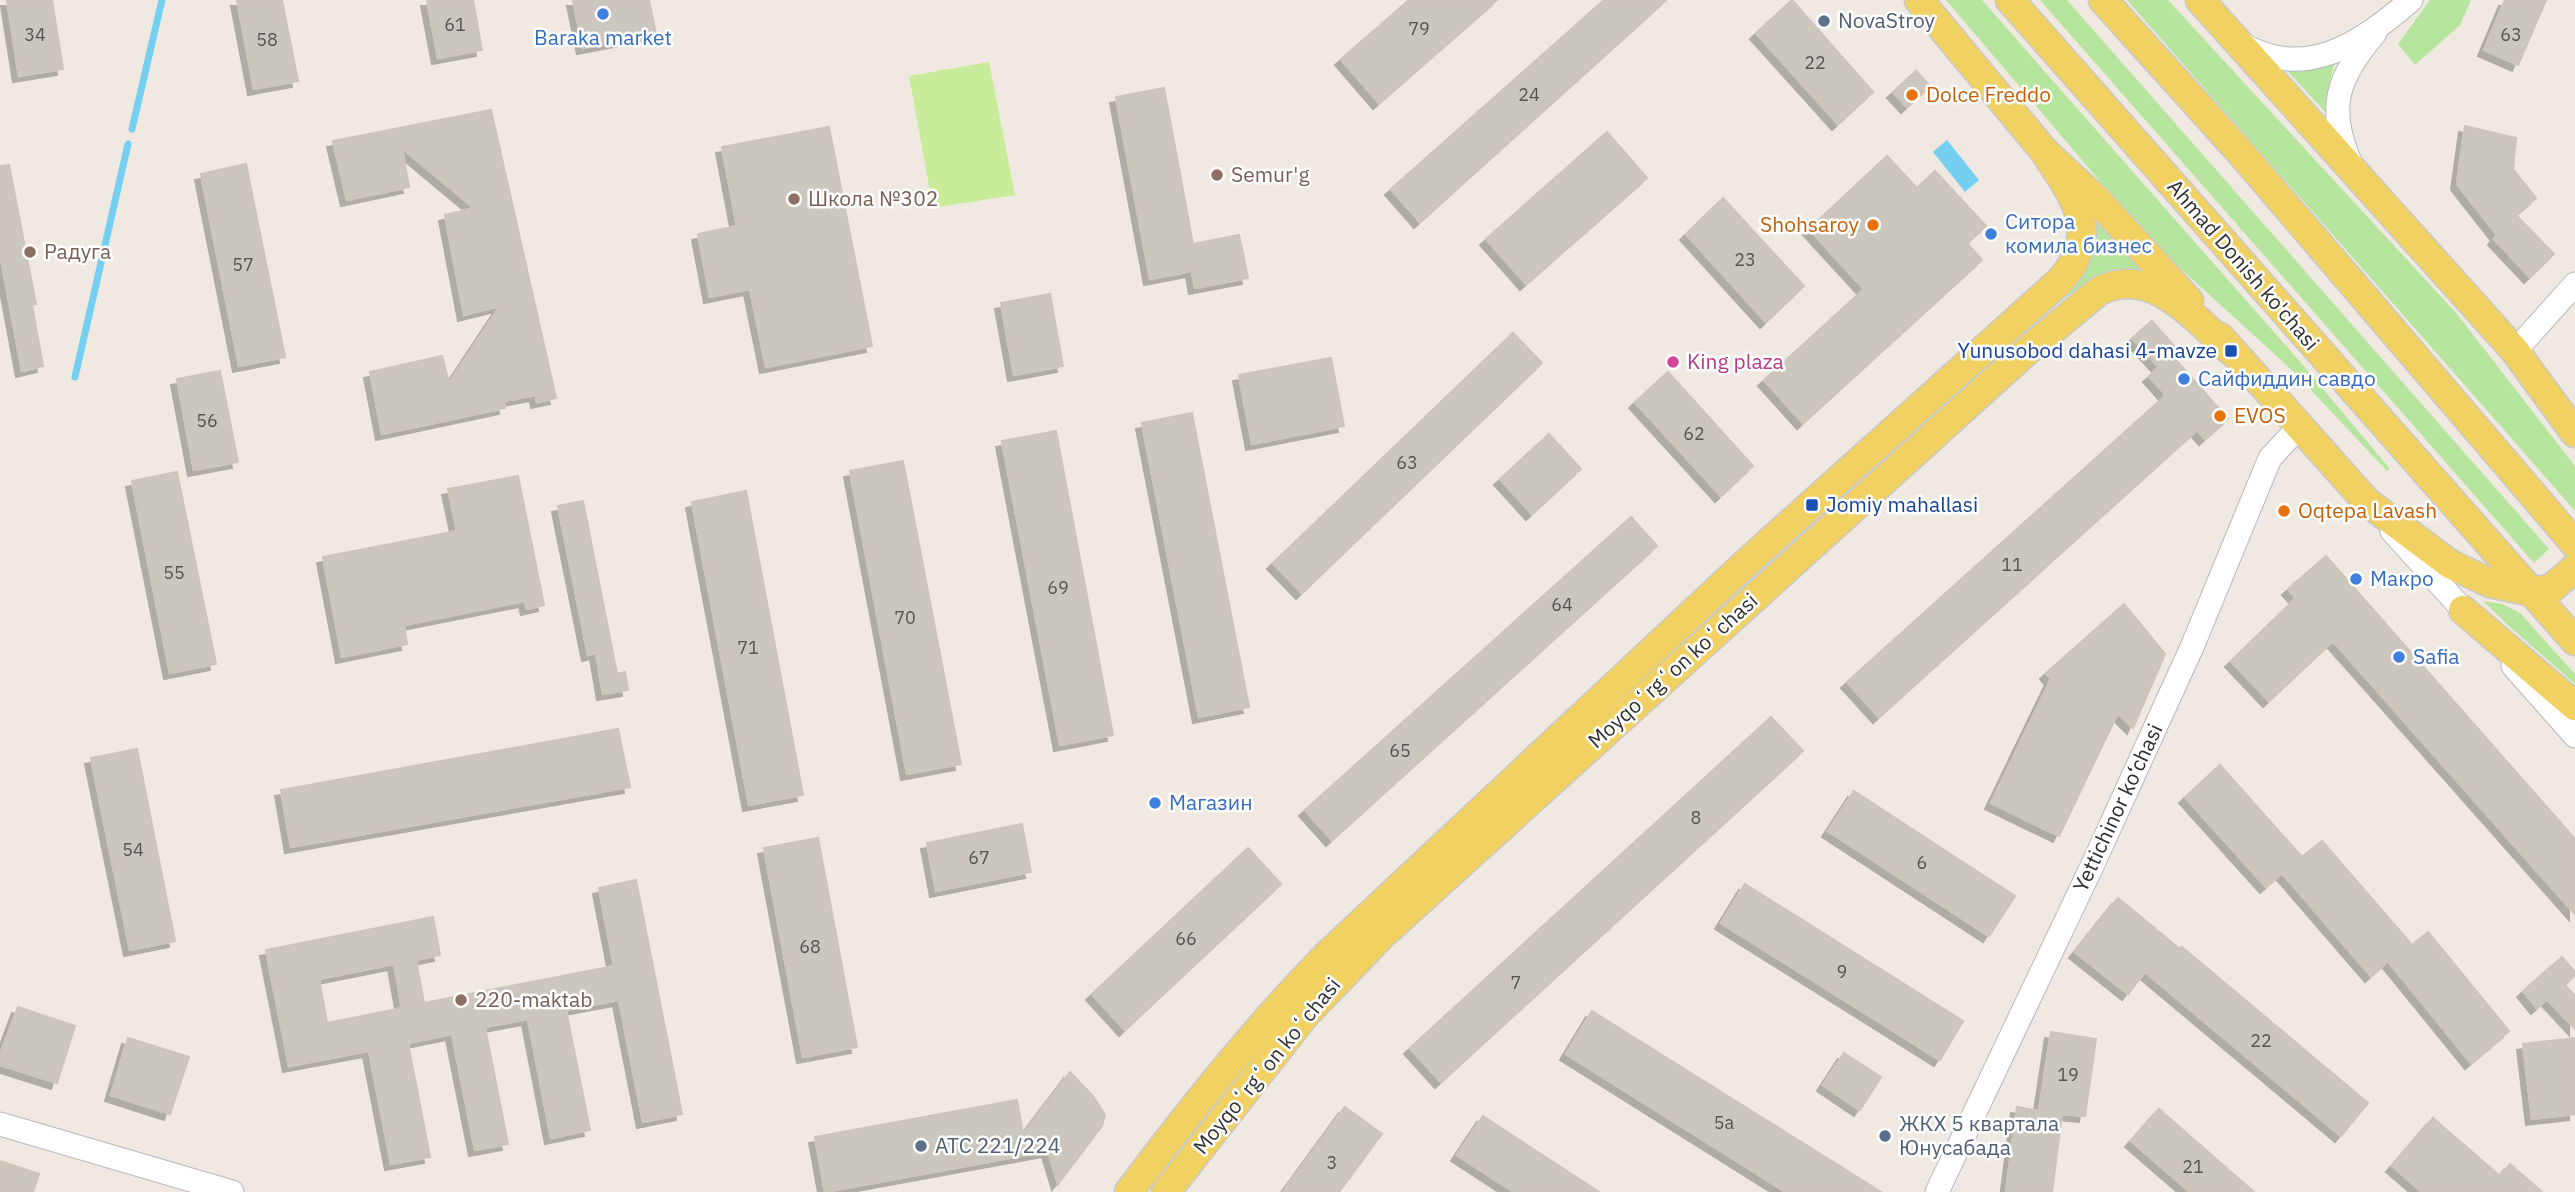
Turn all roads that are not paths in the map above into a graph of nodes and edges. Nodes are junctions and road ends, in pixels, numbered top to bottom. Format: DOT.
graph roads {
  1 [pos="1919,0"];
  2 [pos="2010,0"];
  3 [pos="2103,0"];
  4 [pos="2200,0"];
  5 [pos="2411,0"];
  6 [pos="2384,24"];
  7 [pos="2236,40"];
  8 [pos="2044,151"];
  9 [pos="2355,173"];
  10 [pos="2575,284"];
  11 [pos="2231,351"];
  12 [pos="2515,351"];
  13 [pos="2575,410"];
  14 [pos="2300,427"];
  15 [pos="2575,433"];
  16 [pos="2367,502"];
  17 [pos="2575,544"];
  18 [pos="2575,568"];
  19 [pos="2532,592"];
  20 [pos="2463,610"];
  21 [pos="2575,641"];
  22 [pos="2575,706"];
  23 [pos="2575,736"];
  24 [pos="0,1124"];
  25 [pos="232,1192"];
  26 [pos="1129,1192"];
  27 [pos="1166,1192"];
  28 [pos="1937,1192"];
  1 -- 8 [label="main road"];
  2 -- 19 [label="main road, Ahmad Donish ko'chasi"];
  3 -- 17 [label="main road"];
  4 -- 7 [label="main road"];
  5 -- 6 [label="street"];
  6 -- 7 [label="street"];
  6 -- 9 [label="street"];
  7 -- 9 [label="main road"];
  8 -- 11 [label="main road"];
  8 -- 26 [label="main road, Moyqoʻrgʻon koʻchasi"];
  9 -- 12 [label="main road"];
  10 -- 12 [label="street"];
  11 -- 14 [label="main road"];
  11 -- 27 [label="main road, Moyqoʻrgʻon koʻchasi"];
  12 -- 13 [label="street"];
  12 -- 15 [label="main road"];
  14 -- 16 [label="main road"];
  14 -- 28 [label="street, Yettichinor ko‘chasi"];
  16 -- 19 [label="main road"];
  16 -- 20 [label="street"];
  18 -- 19 [label="main road"];
  19 -- 21 [label="main road, Ahmad Donish ko'chasi"];
  20 -- 22 [label="main road"];
  20 -- 23 [label="street"];
  24 -- 25 [label="street"];
}
